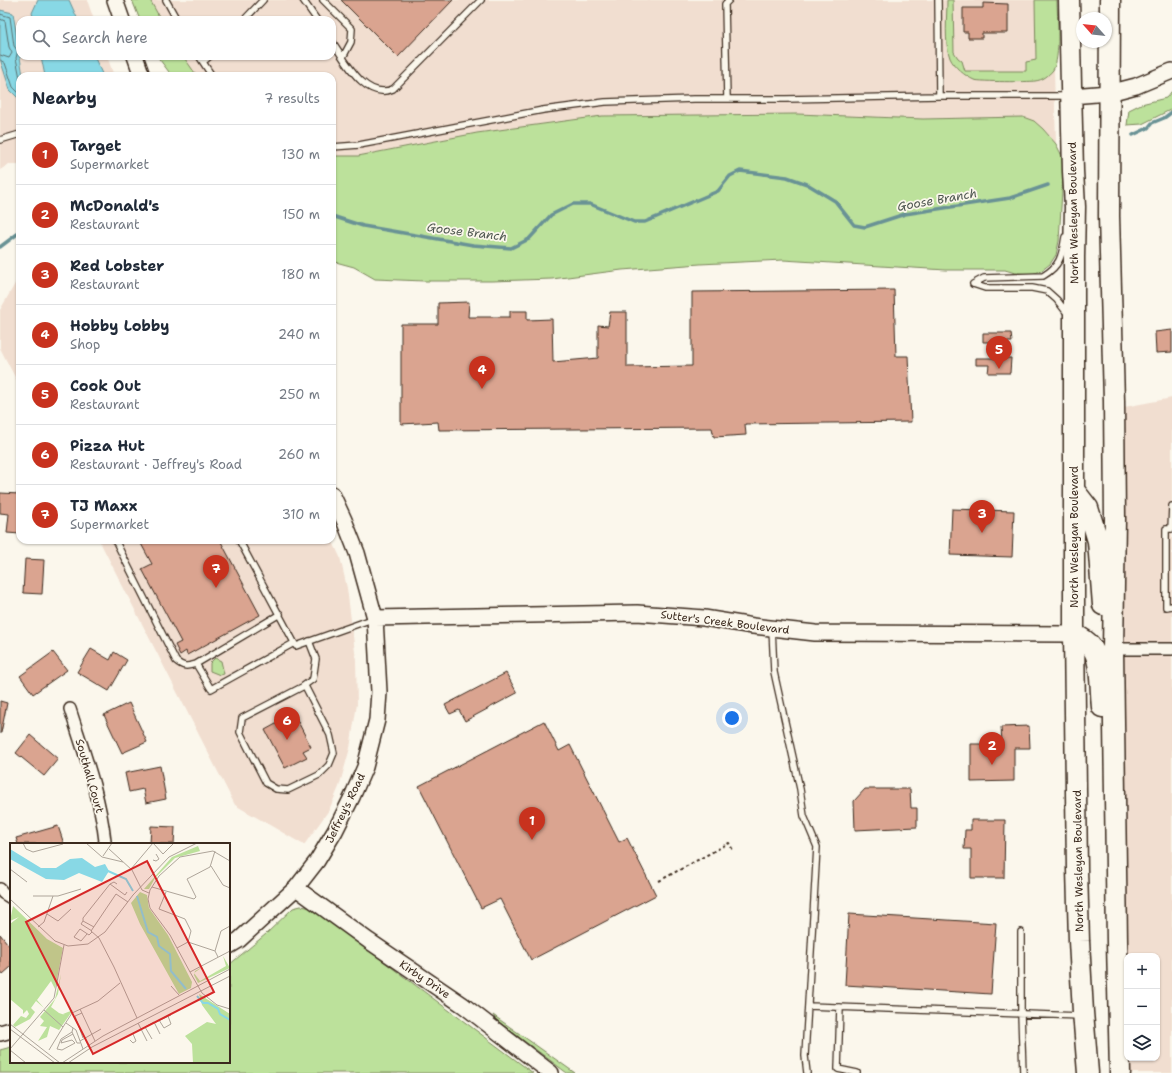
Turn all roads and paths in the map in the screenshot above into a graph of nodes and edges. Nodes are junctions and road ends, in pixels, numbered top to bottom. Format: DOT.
graph roads {
  1 [pos="115,0"];
  2 [pos="166,0"];
  3 [pos="263,0"];
  4 [pos="303,0"];
  5 [pos="323,0"];
  6 [pos="481,0"];
  7 [pos="938,0"];
  8 [pos="1069,0"];
  9 [pos="1110,0"];
  10 [pos="724,1"];
  11 [pos="121,16"];
  12 [pos="175,16"];
  13 [pos="248,16"];
  14 [pos="314,16"];
  15 [pos="336,47"];
  16 [pos="343,57"];
  17 [pos="136,60"];
  18 [pos="205,60"];
  19 [pos="203,62"];
  20 [pos="1172,71"];
  21 [pos="141,72"];
  22 [pos="209,72"];
  23 [pos="1109,93"];
  24 [pos="939,96"];
  25 [pos="1072,96"];
  26 [pos="727,99"];
  27 [pos="16,135"];
  28 [pos="0,140"];
  29 [pos="336,147"];
  30 [pos="1070,221"];
  31 [pos="1074,326"];
  32 [pos="1074,490"];
  33 [pos="336,503"];
  34 [pos="1172,506"];
  35 [pos="1172,529"];
  36 [pos="117,544"];
  37 [pos="241,544"];
  38 [pos="1169,554"];
  39 [pos="1169,569"];
  40 [pos="1169,583"];
  41 [pos="1172,606"];
  42 [pos="280,614"];
  43 [pos="375,618"];
  44 [pos="772,628"];
  45 [pos="1074,634"];
  46 [pos="309,642"];
  47 [pos="294,643"];
  48 [pos="1113,649"];
  49 [pos="1172,649"];
  50 [pos="196,664"];
  51 [pos="305,686"];
  52 [pos="70,709"];
  53 [pos="1116,803"];
  54 [pos="104,843"];
  55 [pos="734,852"];
  56 [pos="658,881"];
  57 [pos="0,888"];
  58 [pos="296,888"];
  59 [pos="10,897"];
  60 [pos="1021,932"];
  61 [pos="230,945"];
  62 [pos="808,1006"];
  63 [pos="840,1007"];
  64 [pos="1021,1014"];
  65 [pos="1083,1016"];
  66 [pos="10,1030"];
  67 [pos="0,1033"];
  68 [pos="551,1073"];
  69 [pos="807,1073"];
  70 [pos="857,1073"];
  71 [pos="1023,1073"];
  72 [pos="1088,1073"];
  73 [pos="1120,1073"];
  1 -- 11 [label="street"];
  2 -- 12 [label="lane"];
  3 -- 13 [label="lane"];
  4 -- 14 [label="lane"];
  5 -- 16 [label="lane"];
  6 -- 16 [label="lane"];
  7 -- 24 [label="lane"];
  8 -- 25 [label="highway, North Wesleyan Boulevard"];
  9 -- 23 [label="highway"];
  10 -- 26 [label="lane"];
  15 -- 16 [label="lane"];
  17 -- 21 [label="street"];
  18 -- 19 [label="lane"];
  19 -- 22 [label="lane"];
  20 -- 23 [label="street"];
  23 -- 25 [label="street"];
  23 -- 48 [label="highway"];
  24 -- 25 [label="lane"];
  24 -- 26 [label="lane"];
  25 -- 30 [label="highway, North Wesleyan Boulevard"];
  26 -- 29 [label="lane"];
  27 -- 28 [label="lane"];
  30 -- 31 [label="highway, North Wesleyan Boulevard"];
  30 -- 31 [label="lane"];
  31 -- 32 [label="highway, North Wesleyan Boulevard"];
  32 -- 45 [label="highway, North Wesleyan Boulevard"];
  32 -- 48 [label="highway"];
  33 -- 43 [label="street, Jeffrey's Road"];
  34 -- 35 [label="lane"];
  35 -- 38 [label="lane"];
  36 -- 50 [label="lane"];
  37 -- 42 [label="lane"];
  38 -- 39 [label="lane"];
  39 -- 40 [label="lane"];
  40 -- 41 [label="lane"];
  42 -- 47 [label="lane"];
  42 -- 50 [label="lane"];
  43 -- 44 [label="street, Sutter's Creek Boulevard"];
  43 -- 46 [label="lane"];
  43 -- 58 [label="street, Jeffrey's Road"];
  44 -- 45 [label="street, Sutter's Creek Boulevard"];
  44 -- 62 [label="lane"];
  45 -- 53 [label="highway"];
  45 -- 65 [label="highway, North Wesleyan Boulevard"];
  46 -- 47 [label="lane"];
  46 -- 51 [label="lane"];
  47 -- 50 [label="lane"];
  48 -- 49 [label="street"];
  48 -- 53 [label="highway"];
  51 -- 51 [label="lane"];
  52 -- 54 [label="street, Southall Court"];
  53 -- 73 [label="highway"];
  55 -- 56 [label="path"];
  57 -- 59 [label="street"];
  58 -- 61 [label="street, Jeffrey's Road"];
  58 -- 68 [label="street, Kirby Drive"];
  60 -- 64 [label="lane"];
  62 -- 63 [label="lane"];
  62 -- 69 [label="lane"];
  63 -- 64 [label="lane"];
  63 -- 70 [label="lane"];
  64 -- 65 [label="lane"];
  64 -- 71 [label="lane"];
  65 -- 72 [label="highway, North Wesleyan Boulevard"];
  66 -- 67 [label="street"];
}
